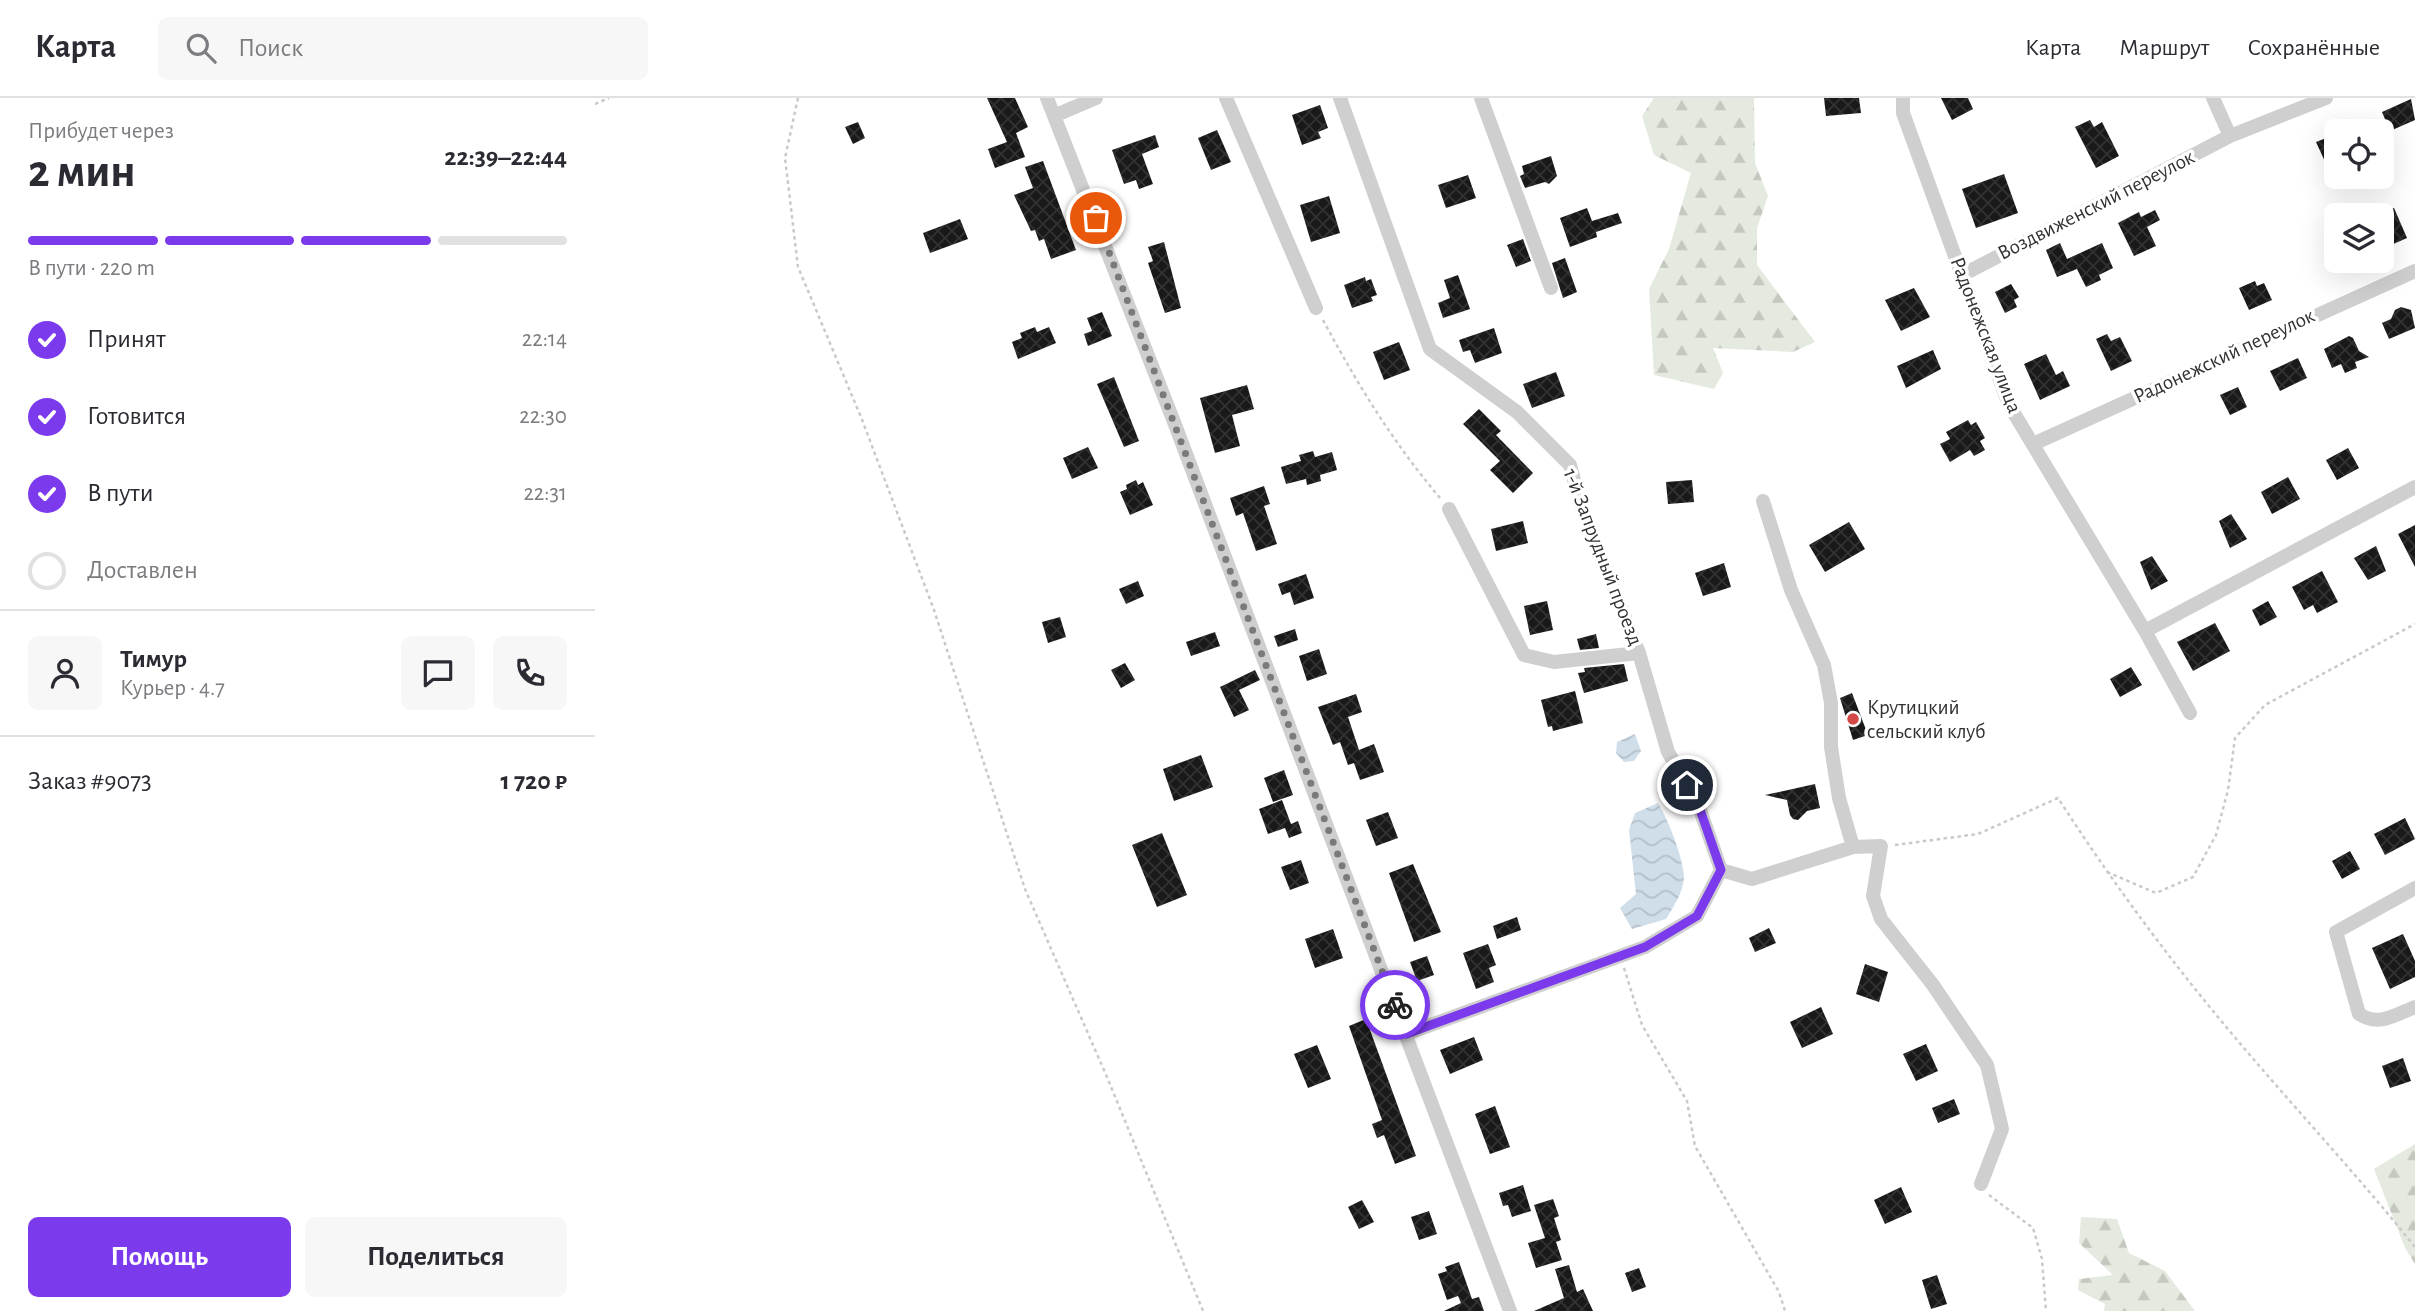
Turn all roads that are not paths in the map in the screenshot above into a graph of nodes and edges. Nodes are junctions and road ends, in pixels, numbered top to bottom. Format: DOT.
graph roads {
  1 [pos="1047,98"];
  2 [pos="1096,98"];
  3 [pos="1226,98"];
  4 [pos="1340,98"];
  5 [pos="1481,98"];
  6 [pos="1903,98"];
  7 [pos="2213,98"];
  8 [pos="2326,98"];
  9 [pos="1056,115"];
  10 [pos="2230,136"];
  11 [pos="2415,271"];
  12 [pos="1962,275"];
  13 [pos="1551,288"];
  14 [pos="1316,308"];
  15 [pos="2033,444"];
  16 [pos="2415,486"];
  17 [pos="1763,500"];
  18 [pos="1449,509"];
  19 [pos="2145,631"];
  20 [pos="1639,653"];
  21 [pos="2190,713"];
  22 [pos="1853,848"];
  23 [pos="1721,870"];
  24 [pos="2415,888"];
  25 [pos="2415,1007"];
  26 [pos="1406,1034"];
  27 [pos="1981,1184"];
  28 [pos="1510,1311"];
  1 -- 9 [label="street"];
  2 -- 9 [label="street"];
  3 -- 14 [label="street"];
  4 -- 20 [label="street, 1-й Запрудный проезд"];
  5 -- 13 [label="street"];
  6 -- 12 [label="street, Радонежская улица"];
  7 -- 10 [label="street"];
  8 -- 10 [label="street, Воздвиженский переулок"];
  9 -- 26 [label="street"];
  10 -- 12 [label="street, Воздвиженский переулок"];
  11 -- 15 [label="street, Радонежский переулок"];
  12 -- 15 [label="street, Радонежская улица"];
  15 -- 19 [label="street, Радонежская улица"];
  16 -- 19 [label="street"];
  17 -- 22 [label="street"];
  18 -- 20 [label="street"];
  19 -- 21 [label="street, Радонежская улица"];
  20 -- 23 [label="street, 1-й Запрудный проезд"];
  22 -- 23 [label="street"];
  22 -- 27 [label="street"];
  23 -- 26 [label="street"];
  24 -- 25 [label="street"];
  26 -- 28 [label="street"];
}
